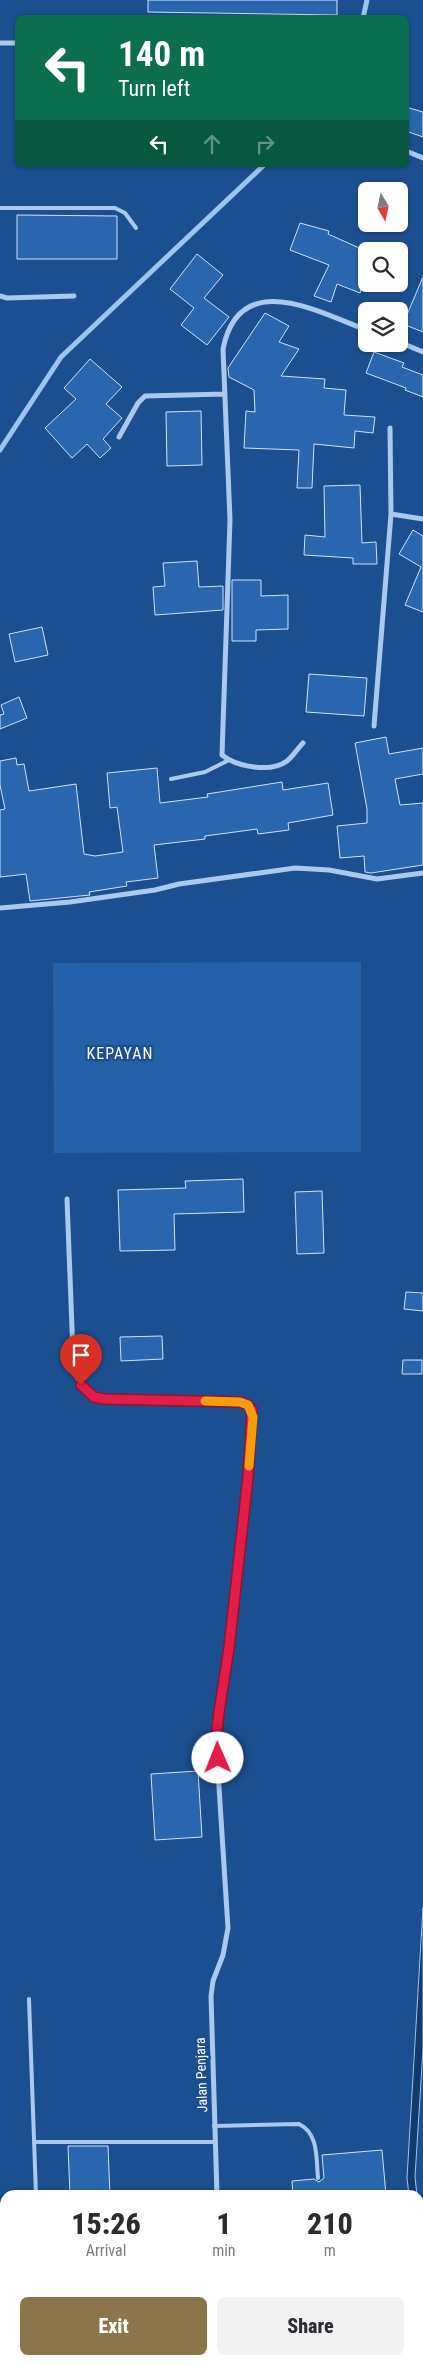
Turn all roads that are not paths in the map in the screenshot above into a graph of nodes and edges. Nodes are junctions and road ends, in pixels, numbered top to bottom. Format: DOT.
graph roads {
  1 [pos="0,43"];
  2 [pos="15,43"];
  3 [pos="409,152"];
  4 [pos="423,158"];
  5 [pos="0,208"];
  6 [pos="136,228"];
  7 [pos="0,296"];
  8 [pos="74,296"];
  9 [pos="358,327"];
  10 [pos="408,346"];
  11 [pos="423,352"];
  12 [pos="225,394"];
  13 [pos="390,428"];
  14 [pos="119,437"];
  15 [pos="391,514"];
  16 [pos="423,519"];
  17 [pos="374,726"];
  18 [pos="303,743"];
  19 [pos="229,760"];
  20 [pos="171,779"];
  21 [pos="423,873"];
  22 [pos="0,908"];
  23 [pos="67,1199"];
  24 [pos="29,1999"];
  25 [pos="214,2126"];
  26 [pos="34,2142"];
  27 [pos="215,2142"];
  28 [pos="318,2178"];
  29 [pos="36,2190"];
  30 [pos="217,2190"];
  1 -- 2 [label="street"];
  3 -- 4 [label="street"];
  5 -- 6 [label="lane"];
  7 -- 8 [label="street"];
  9 -- 12 [label="street"];
  10 -- 11 [label="street"];
  12 -- 14 [label="street"];
  12 -- 19 [label="street"];
  13 -- 15 [label="street"];
  15 -- 16 [label="street"];
  15 -- 17 [label="street"];
  18 -- 19 [label="street"];
  19 -- 20 [label="lane"];
  21 -- 22 [label="street"];
  23 -- 25 [label="street, Jalan Penjara"];
  24 -- 26 [label="lane"];
  25 -- 27 [label="street, Jalan Penjara"];
  25 -- 28 [label="lane"];
  26 -- 27 [label="lane"];
  26 -- 29 [label="lane"];
  27 -- 30 [label="street, Jalan Penjara"];
}
